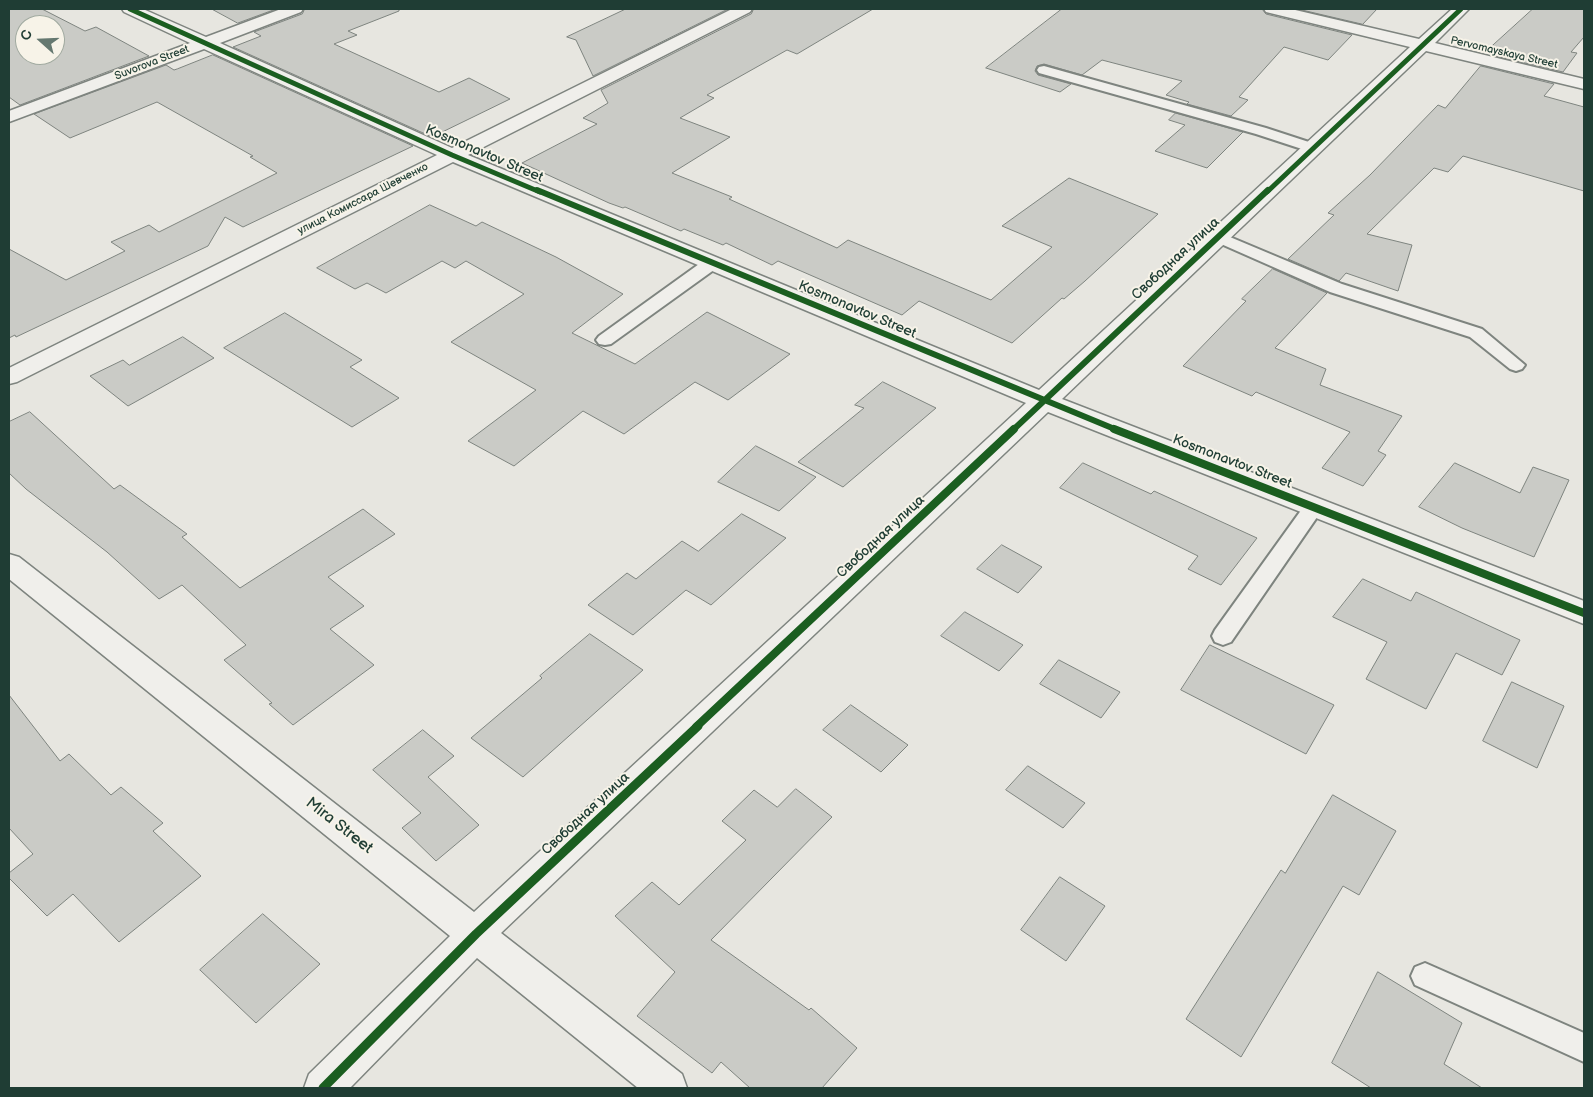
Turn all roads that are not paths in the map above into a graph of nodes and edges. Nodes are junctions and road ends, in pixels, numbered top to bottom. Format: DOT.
graph roads {
  1 [pos="130,9"];
  2 [pos="294,9"];
  3 [pos="744,9"];
  4 [pos="1272,9"];
  5 [pos="1461,9"];
  6 [pos="203,43"];
  7 [pos="1423,45"];
  8 [pos="1044,70"];
  9 [pos="1584,84"];
  10 [pos="9,117"];
  11 [pos="1313,148"];
  12 [pos="452,155"];
  13 [pos="1218,237"];
  14 [pos="712,264"];
  15 [pos="605,340"];
  16 [pos="1516,365"];
  17 [pos="9,377"];
  18 [pos="1044,401"];
  19 [pos="1314,507"];
  20 [pos="9,564"];
  21 [pos="1584,612"];
  22 [pos="1223,636"];
  23 [pos="476,934"];
  24 [pos="1425,976"];
  25 [pos="1584,1048"];
  26 [pos="323,1088"];
  27 [pos="668,1088"];
  1 -- 6 [label="street, Kosmonavtov Street"];
  2 -- 6 [label="street, Suvorova Street"];
  3 -- 12 [label="street, улица Комиссара Шевченко"];
  4 -- 7 [label="street, Pervomayskaya Street"];
  5 -- 7 [label="street, Свободная улица"];
  6 -- 10 [label="street, Suvorova Street"];
  6 -- 12 [label="street, Kosmonavtov Street"];
  7 -- 9 [label="street, Pervomayskaya Street"];
  7 -- 11 [label="street, Свободная улица"];
  8 -- 11 [label="lane"];
  11 -- 13 [label="street, Свободная улица"];
  12 -- 14 [label="street, Kosmonavtov Street"];
  12 -- 17 [label="street, улица Комиссара Шевченко"];
  13 -- 16 [label="lane"];
  13 -- 18 [label="street, Свободная улица"];
  14 -- 15 [label="lane"];
  14 -- 18 [label="street, Kosmonavtov Street"];
  18 -- 19 [label="street, Kosmonavtov Street"];
  18 -- 23 [label="street, Свободная улица"];
  19 -- 21 [label="street, Kosmonavtov Street"];
  19 -- 22 [label="lane"];
  20 -- 23 [label="street, Mira Street"];
  23 -- 26 [label="street, Свободная улица"];
  23 -- 27 [label="street, Mira Street"];
  24 -- 25 [label="lane"];
}
